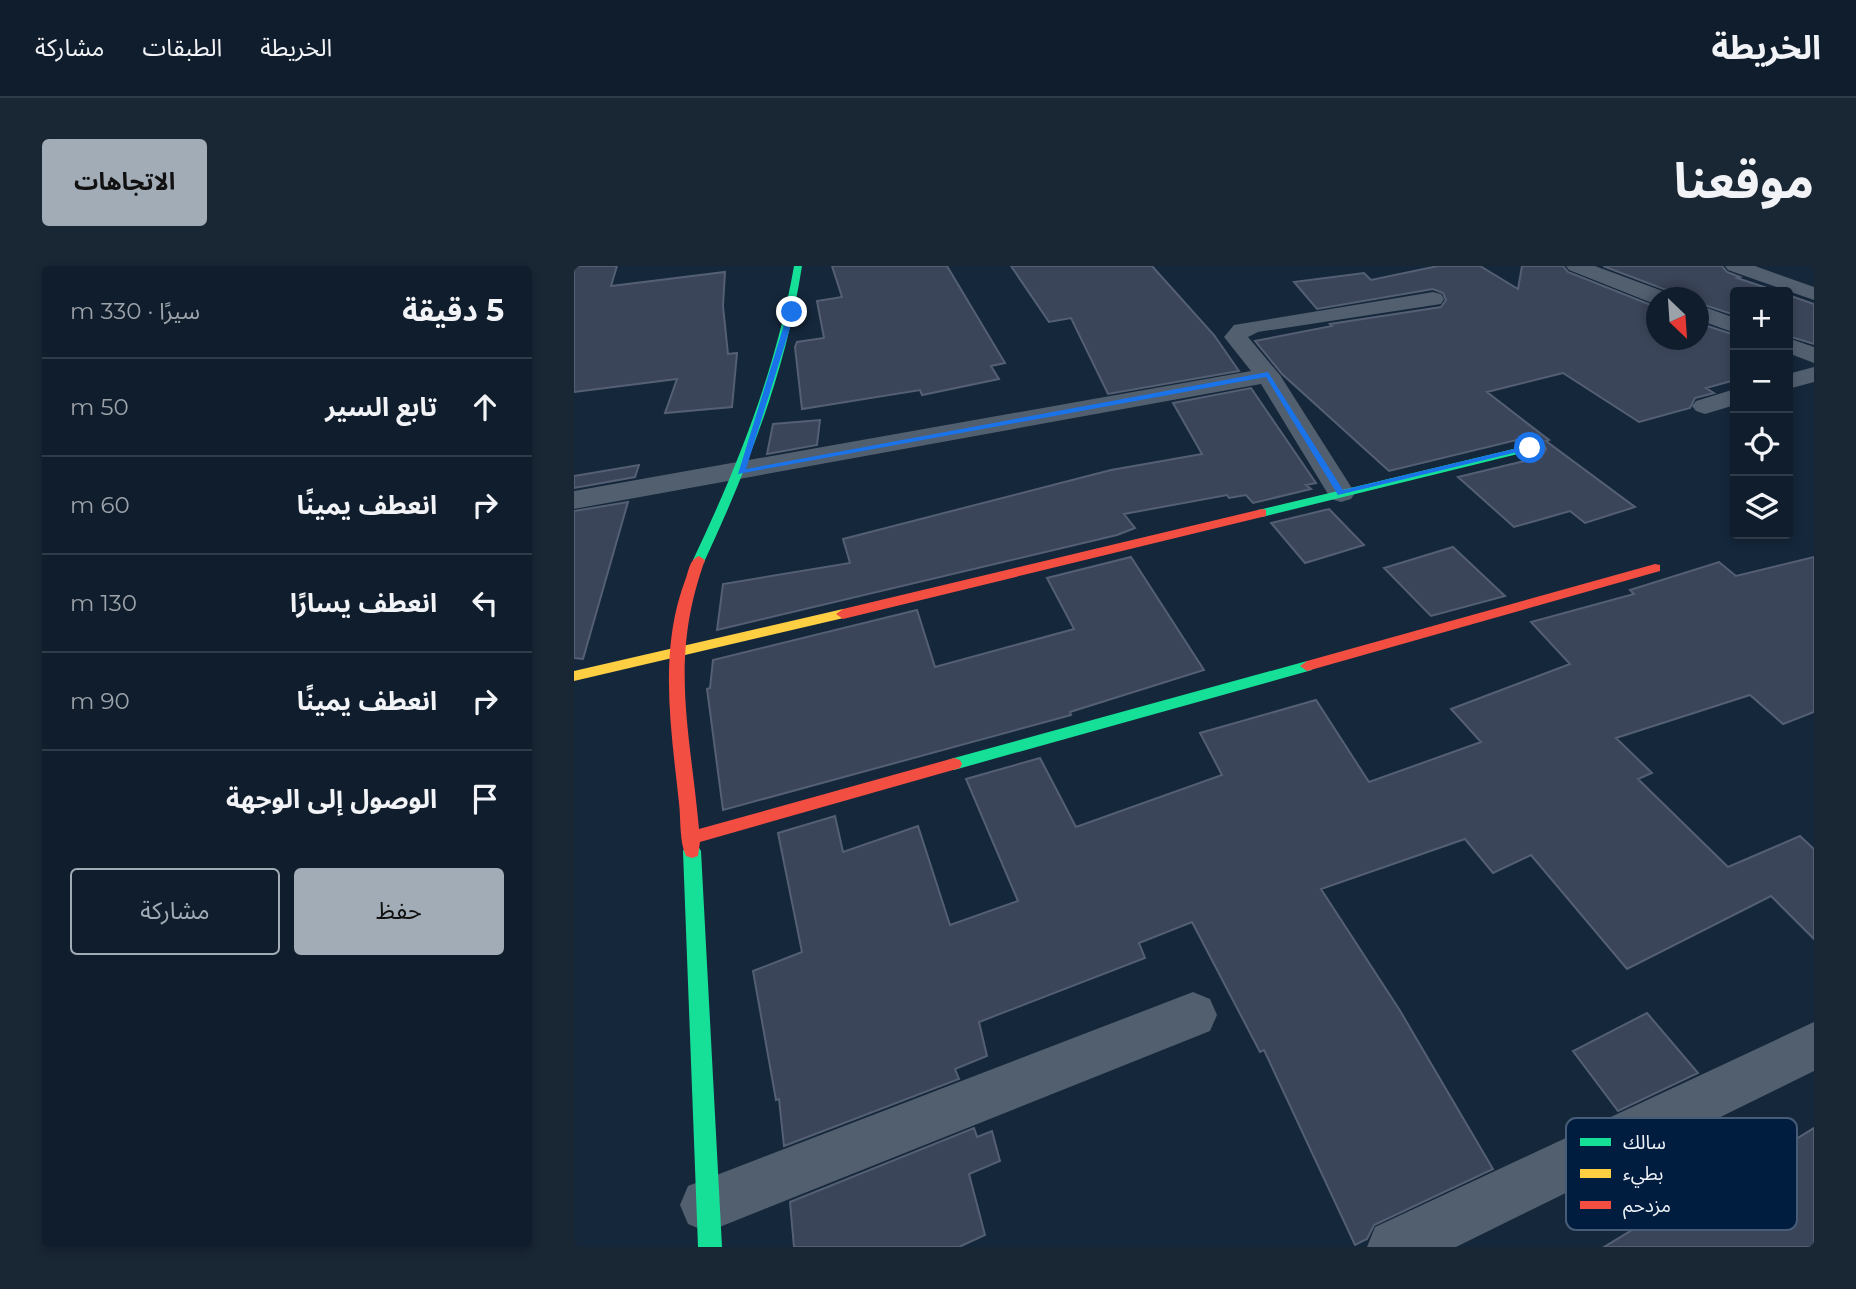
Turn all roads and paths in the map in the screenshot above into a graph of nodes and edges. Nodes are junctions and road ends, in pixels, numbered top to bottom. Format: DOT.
graph roads {
  1 [pos="798,266"];
  2 [pos="1576,266"];
  3 [pos="1735,266"];
  4 [pos="1646,293"];
  5 [pos="1814,294"];
  6 [pos="1433,299"];
  7 [pos="1709,316"];
  8 [pos="1730,324"];
  9 [pos="1793,347"];
  10 [pos="1814,356"];
  11 [pos="1814,374"];
  12 [pos="1268,375"];
  13 [pos="1793,380"];
  14 [pos="1730,398"];
  15 [pos="1705,406"];
  16 [pos="1530,448"];
  17 [pos="741,472"];
  18 [pos="1341,493"];
  19 [pos="574,500"];
  20 [pos="1655,568"];
  21 [pos="674,655"];
  22 [pos="574,676"];
  23 [pos="691,838"];
  24 [pos="1193,1015"];
  25 [pos="1814,1046"];
  26 [pos="1664,1118"];
  27 [pos="1566,1165"];
  28 [pos="709,1226"];
  29 [pos="1395,1247"];
  1 -- 17 [label="street"];
  2 -- 4 [label="street"];
  3 -- 5 [label="street"];
  6 -- 12 [label="street"];
  7 -- 8 [label="street"];
  9 -- 10 [label="street"];
  11 -- 13 [label="street"];
  12 -- 17 [label="street"];
  12 -- 18 [label="street"];
  14 -- 15 [label="street"];
  16 -- 18 [label="street"];
  17 -- 19 [label="street"];
  17 -- 21 [label="street"];
  18 -- 21 [label="street"];
  20 -- 23 [label="street"];
  21 -- 22 [label="street"];
  21 -- 23 [label="street"];
  23 -- 28 [label="street"];
  24 -- 28 [label="street"];
  25 -- 26 [label="street"];
  27 -- 29 [label="street"];
}
